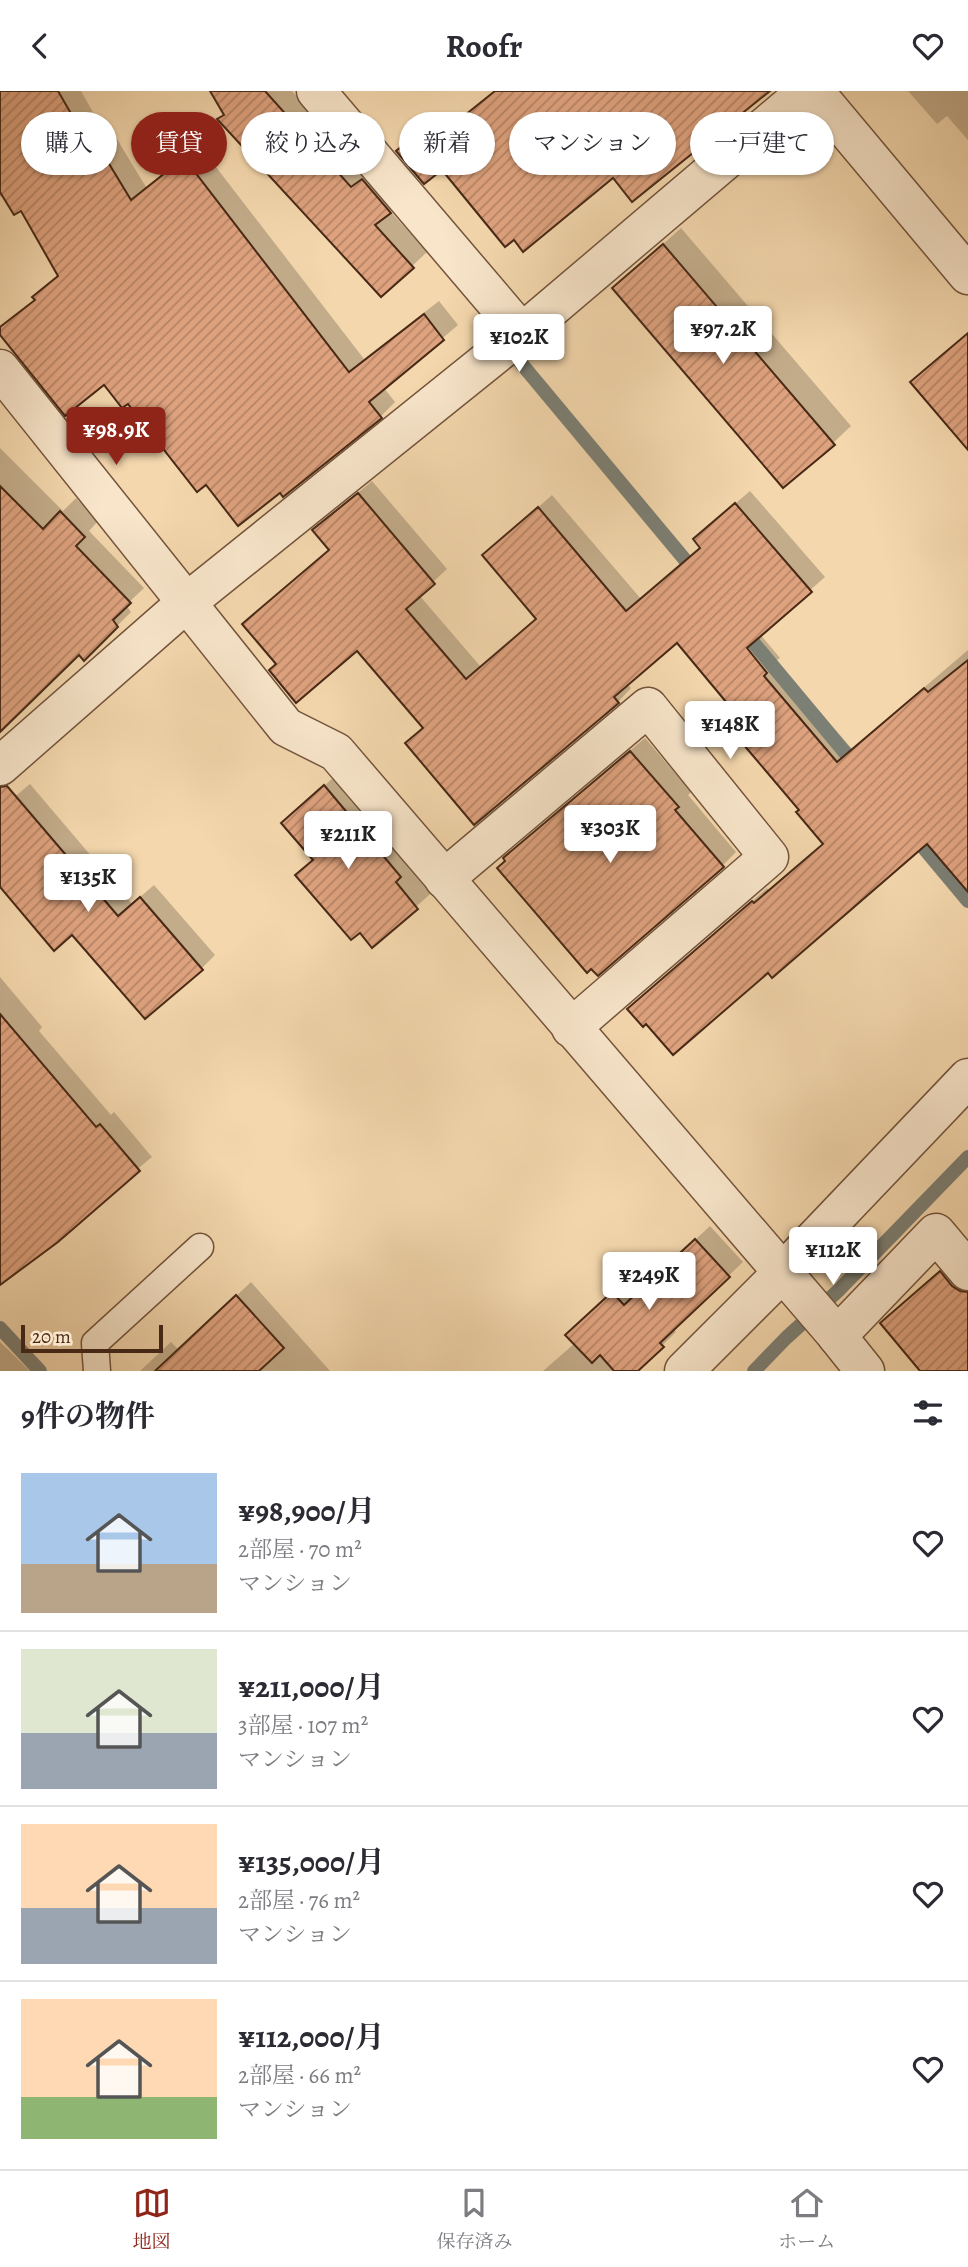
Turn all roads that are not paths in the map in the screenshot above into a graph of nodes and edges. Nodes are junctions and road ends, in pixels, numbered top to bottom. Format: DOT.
graph roads {
  1 [pos="317,91"];
  2 [pos="807,91"];
  3 [pos="814,91"];
  4 [pos="968,275"];
  5 [pos="522,333"];
  6 [pos="0,369"];
  7 [pos="186,603"];
  8 [pos="0,766"];
  9 [pos="444,879"];
  10 [pos="571,1028"];
  11 [pos="968,1078"];
  12 [pos="200,1247"];
  13 [pos="968,1271"];
  14 [pos="787,1280"];
  15 [pos="833,1331"];
  16 [pos="97,1371"];
  17 [pos="684,1371"];
  18 [pos="865,1371"];
  1 -- 5 [label="street"];
  2 -- 5 [label="street"];
  3 -- 4 [label="street"];
  5 -- 7 [label="street"];
  6 -- 7 [label="street"];
  7 -- 8 [label="street"];
  7 -- 9 [label="street"];
  9 -- 10 [label="street"];
  9 -- 10 [label="street"];
  10 -- 14 [label="street"];
  11 -- 14 [label="street"];
  12 -- 16 [label="lane"];
  13 -- 15 [label="street"];
  14 -- 15 [label="street"];
  14 -- 17 [label="street"];
  15 -- 18 [label="street"];
}
